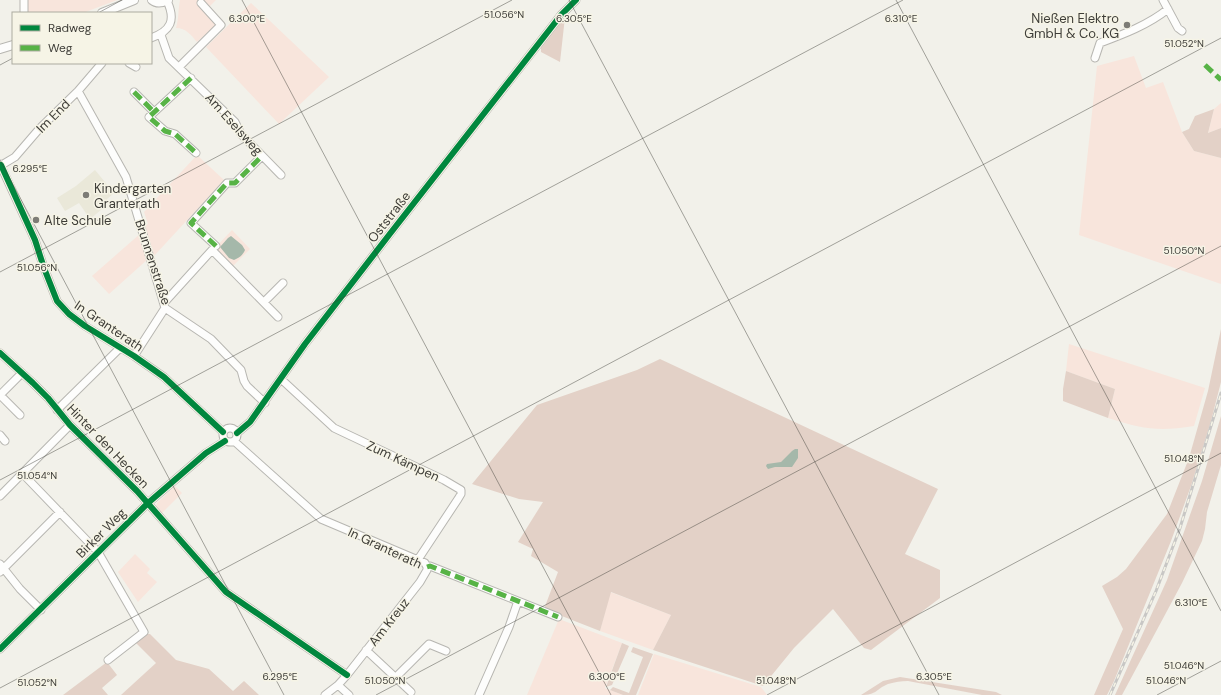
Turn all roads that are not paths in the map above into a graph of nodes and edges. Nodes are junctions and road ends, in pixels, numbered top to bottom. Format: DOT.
graph roads {
  1 [pos="24,0"];
  2 [pos="134,0"];
  3 [pos="152,0"];
  4 [pos="168,0"];
  5 [pos="576,0"];
  6 [pos="1163,0"];
  7 [pos="201,3"];
  8 [pos="1168,9"];
  9 [pos="24,12"];
  10 [pos="104,12"];
  11 [pos="1182,31"];
  12 [pos="161,34"];
  13 [pos="152,38"];
  14 [pos="12,45"];
  15 [pos="0,49"];
  16 [pos="1095,58"];
  17 [pos="101,64"];
  18 [pos="130,64"];
  19 [pos="136,67"];
  20 [pos="179,67"];
  21 [pos="191,78"];
  22 [pos="78,91"];
  23 [pos="134,92"];
  24 [pos="154,112"];
  25 [pos="196,153"];
  26 [pos="262,156"];
  27 [pos="0,165"];
  28 [pos="281,175"];
  29 [pos="216,246"];
  30 [pos="283,283"];
  31 [pos="264,302"];
  32 [pos="165,305"];
  33 [pos="278,317"];
  34 [pos="120,348"];
  35 [pos="0,353"];
  36 [pos="134,356"];
  37 [pos="22,373"];
  38 [pos="281,379"];
  39 [pos="0,395"];
  40 [pos="265,403"];
  41 [pos="58,410"];
  42 [pos="20,415"];
  43 [pos="70,425"];
  44 [pos="223,432"];
  45 [pos="237,433"];
  46 [pos="225,441"];
  47 [pos="234,441"];
  48 [pos="22,473"];
  49 [pos="0,496"];
  50 [pos="148,503"];
  51 [pos="60,512"];
  52 [pos="98,552"];
  53 [pos="417,560"];
  54 [pos="427,567"];
  55 [pos="1,568"];
  56 [pos="518,601"];
  57 [pos="41,610"];
  58 [pos="558,617"];
  59 [pos="0,649"];
  60 [pos="366,650"];
  61 [pos="446,650"];
  62 [pos="108,660"];
  63 [pos="347,675"];
  64 [pos="396,676"];
  65 [pos="338,685"];
  66 [pos="411,692"];
  67 [pos="325,695"];
  68 [pos="349,695"];
  69 [pos="479,695"];
  1 -- 9 [label="street"];
  2 -- 10 [label="street"];
  3 -- 4 [label="street"];
  4 -- 12 [label="street"];
  5 -- 38 [label="street, Oststraße"];
  6 -- 8 [label="street"];
  7 -- 20 [label="street"];
  8 -- 11 [label="street"];
  8 -- 16 [label="street"];
  12 -- 13 [label="street"];
  12 -- 20 [label="street, Am Eselsweg"];
  14 -- 15 [label="street"];
  17 -- 22 [label="street, Im End"];
  18 -- 19 [label="street"];
  20 -- 21 [label="street, Am Eselsweg"];
  21 -- 24 [label="street"];
  21 -- 26 [label="street, Am Eselsweg"];
  22 -- 27 [label="street, Im End"];
  22 -- 32 [label="street, Brunnenstraße"];
  23 -- 24 [label="street"];
  24 -- 25 [label="street"];
  26 -- 28 [label="street, Am Eselsweg"];
  26 -- 29 [label="street"];
  27 -- 34 [label="street, In Granterath"];
  30 -- 31 [label="street"];
  31 -- 32 [label="street"];
  31 -- 33 [label="street"];
  32 -- 36 [label="street"];
  32 -- 40 [label="street, Brunnenstraße"];
  34 -- 36 [label="street, In Granterath"];
  34 -- 41 [label="street"];
  35 -- 37 [label="street, Hinter den Hecken"];
  36 -- 44 [label="street, In Granterath"];
  37 -- 39 [label="street"];
  37 -- 41 [label="street, Hinter den Hecken"];
  38 -- 40 [label="street, Oststraße"];
  38 -- 53 [label="street, Zum Kämpen"];
  39 -- 42 [label="street"];
  40 -- 45 [label="street, Oststraße"];
  41 -- 43 [label="street, Hinter den Hecken"];
  43 -- 48 [label="street"];
  43 -- 50 [label="street, Hinter den Hecken"];
  44 -- 45 [label="street"];
  44 -- 46 [label="street"];
  45 -- 47 [label="street"];
  46 -- 47 [label="street"];
  46 -- 50 [label="street, Birker Weg"];
  47 -- 53 [label="street, In Granterath"];
  48 -- 49 [label="street"];
  48 -- 51 [label="street"];
  50 -- 52 [label="street, Birker Weg"];
  50 -- 63 [label="street, Hinter den Hecken"];
  51 -- 52 [label="street"];
  51 -- 55 [label="street"];
  52 -- 57 [label="street, Birker Weg"];
  52 -- 62 [label="street, Birker Weg"];
  53 -- 54 [label="street, In Granterath"];
  54 -- 56 [label="street, In Granterath"];
  54 -- 60 [label="street, Am Kreuz"];
  55 -- 57 [label="street"];
  56 -- 58 [label="street, In Granterath"];
  56 -- 69 [label="street"];
  57 -- 59 [label="street, Birker Weg"];
  60 -- 63 [label="street, Am Kreuz"];
  60 -- 64 [label="street"];
  61 -- 64 [label="street"];
  63 -- 65 [label="street, Am Kreuz"];
  64 -- 66 [label="street"];
  65 -- 67 [label="street, Am Kreuz"];
  65 -- 68 [label="street"];
}
